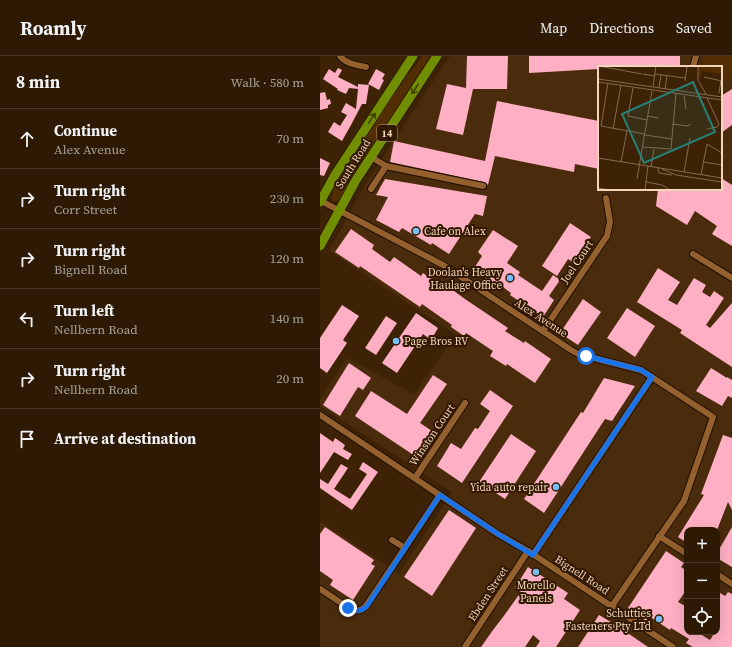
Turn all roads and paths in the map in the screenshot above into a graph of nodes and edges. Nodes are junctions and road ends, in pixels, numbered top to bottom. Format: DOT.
graph roads {
  1 [pos="340,56"];
  2 [pos="413,56"];
  3 [pos="437,56"];
  4 [pos="696,56"];
  5 [pos="693,66"];
  6 [pos="366,67"];
  7 [pos="371,157"];
  8 [pos="386,166"];
  9 [pos="483,186"];
  10 [pos="371,189"];
  11 [pos="606,198"];
  12 [pos="320,202"];
  13 [pos="339,211"];
  14 [pos="320,246"];
  15 [pos="694,254"];
  16 [pos="732,278"];
  17 [pos="543,331"];
  18 [pos="652,377"];
  19 [pos="465,403"];
  20 [pos="320,415"];
  21 [pos="415,478"];
  22 [pos="440,495"];
  23 [pos="659,536"];
  24 [pos="392,540"];
  25 [pos="405,548"];
  26 [pos="684,552"];
  27 [pos="530,553"];
  28 [pos="720,576"];
  29 [pos="732,584"];
  30 [pos="320,589"];
  31 [pos="612,606"];
  32 [pos="465,647"];
  33 [pos="673,647"];
  1 -- 6 [label="street"];
  12 -- 2 [label="highway, South Road / 14, one-way"];
  3 -- 7 [label="highway, South Road / 14, one-way"];
  4 -- 5 [label="street"];
  7 -- 8 [label="street"];
  7 -- 13 [label="highway, South Road / 14"];
  8 -- 9 [label="street"];
  8 -- 10 [label="street"];
  11 -- 17 [label="street, Joel Court"];
  12 -- 13 [label="street, Alex Avenue"];
  13 -- 14 [label="highway, South Road / 14"];
  13 -- 17 [label="street, Alex Avenue"];
  15 -- 16 [label="street"];
  17 -- 18 [label="street, Alex Avenue"];
  18 -- 23 [label="street, Alex Avenue"];
  18 -- 27 [label="street, Ebden Street"];
  19 -- 21 [label="street, Winston Court"];
  20 -- 21 [label="street, Bignell Road"];
  21 -- 22 [label="street, Bignell Road"];
  22 -- 25 [label="street"];
  22 -- 27 [label="street, Bignell Road"];
  23 -- 26 [label="street"];
  23 -- 31 [label="street, Alex Avenue"];
  24 -- 25 [label="street"];
  25 -- 30 [label="street"];
  27 -- 31 [label="street, Bignell Road"];
  27 -- 32 [label="street, Ebden Street"];
  28 -- 29 [label="street"];
  31 -- 33 [label="street, Bignell Road"];
}
